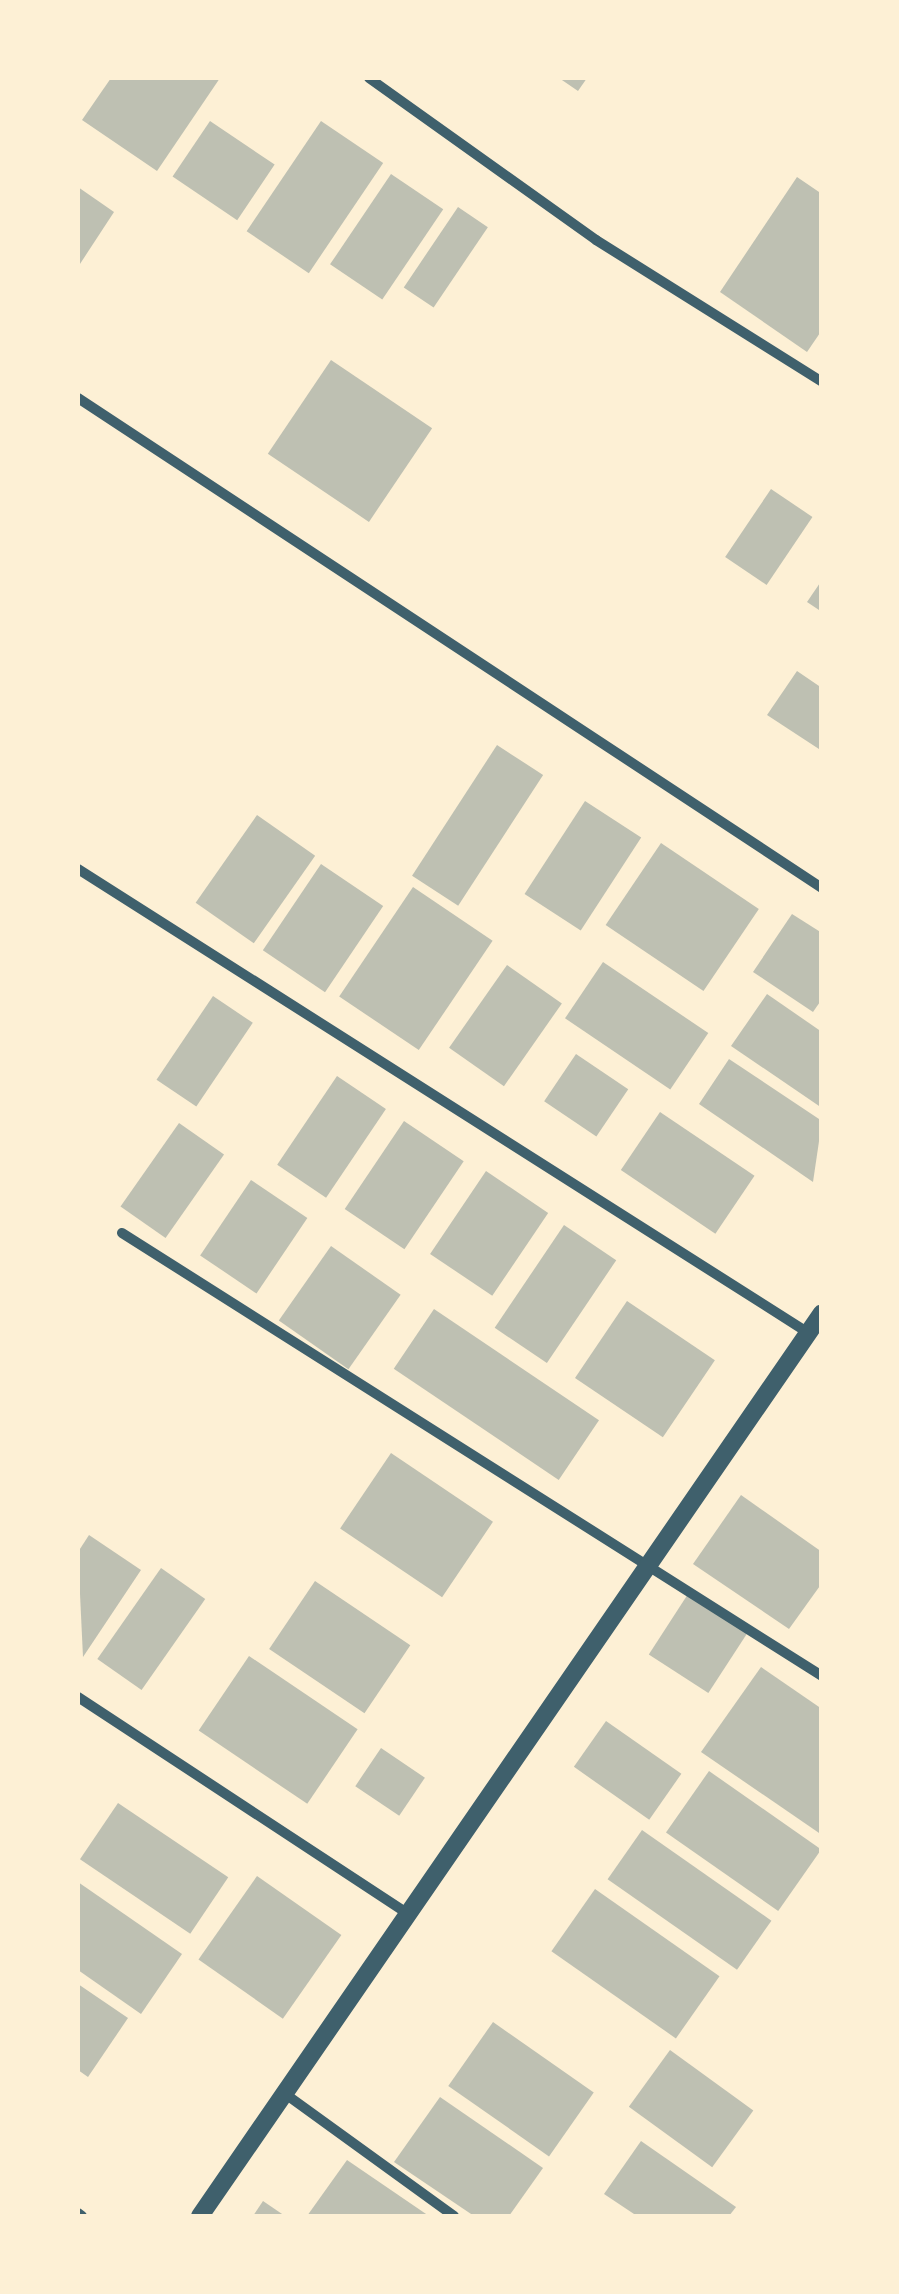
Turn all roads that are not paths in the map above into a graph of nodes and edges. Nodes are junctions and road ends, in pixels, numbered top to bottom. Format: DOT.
graph roads {
  1 [pos="369,78"];
  2 [pos="822,382"];
  3 [pos="78,398"];
  4 [pos="78,869"];
  5 [pos="822,888"];
  6 [pos="122,1232"];
  7 [pos="822,1313"];
  8 [pos="808,1332"];
  9 [pos="652,1567"];
  10 [pos="822,1676"];
  11 [pos="78,1697"];
  12 [pos="410,1915"];
  13 [pos="284,2093"];
  14 [pos="200,2216"];
  15 [pos="454,2216"];
  1 -- 2 [label="street"];
  3 -- 5 [label="street"];
  4 -- 8 [label="street"];
  6 -- 9 [label="street"];
  7 -- 8 [label="street"];
  8 -- 9 [label="street"];
  9 -- 10 [label="street"];
  9 -- 12 [label="street"];
  11 -- 12 [label="street"];
  12 -- 13 [label="street"];
  13 -- 14 [label="street"];
  13 -- 15 [label="street"];
}
